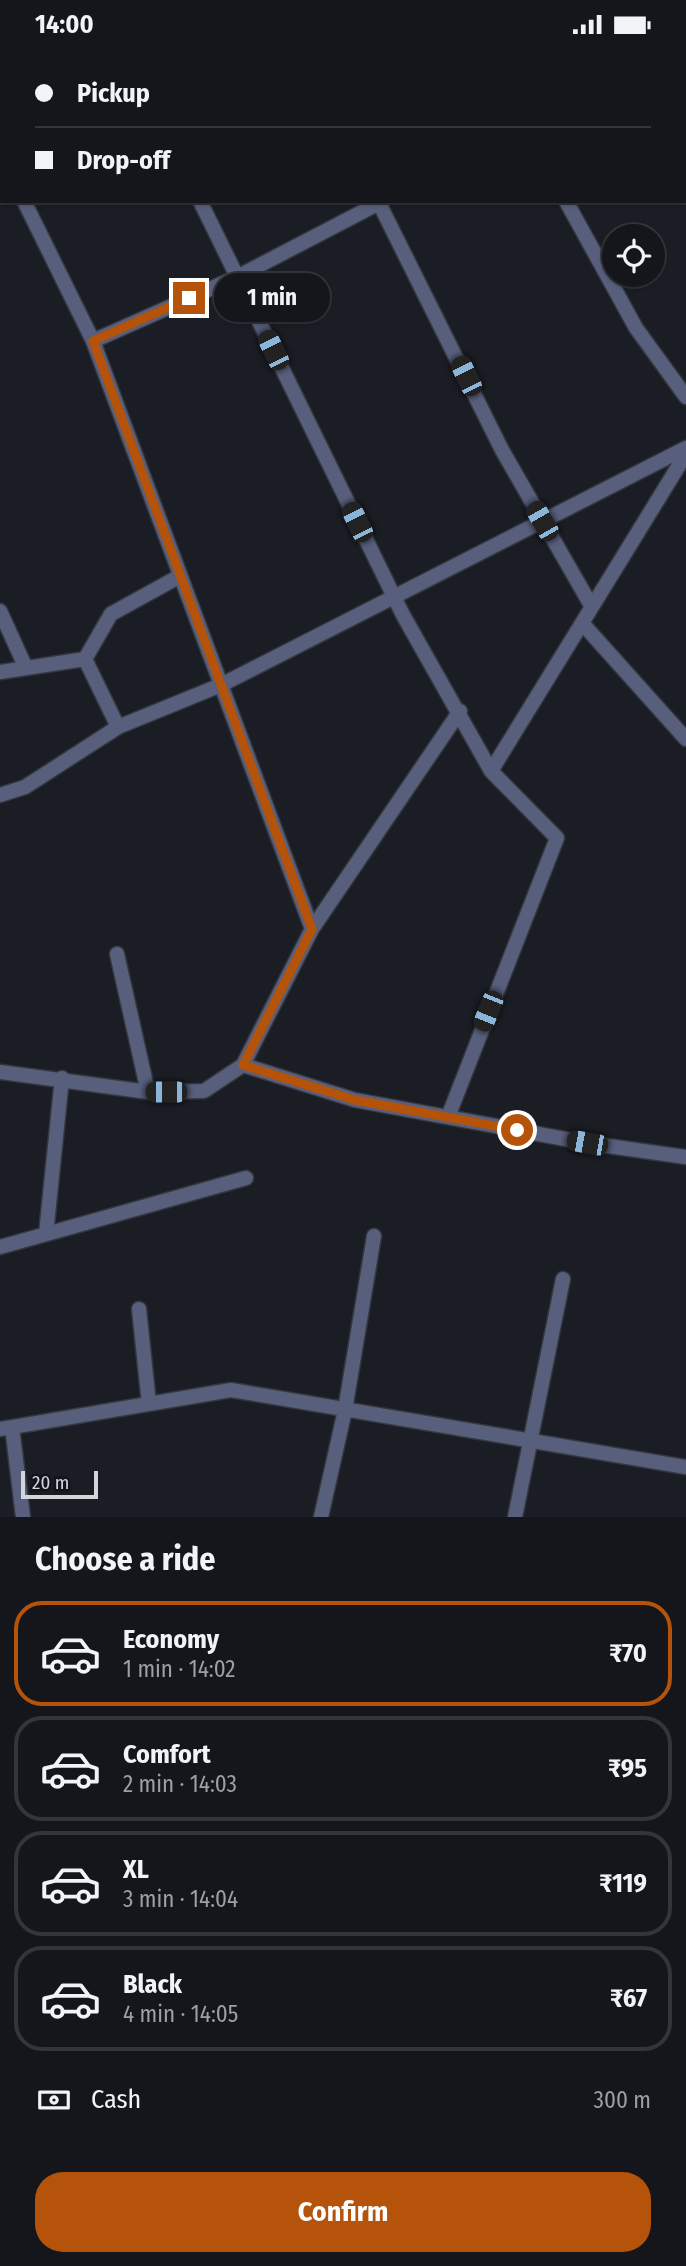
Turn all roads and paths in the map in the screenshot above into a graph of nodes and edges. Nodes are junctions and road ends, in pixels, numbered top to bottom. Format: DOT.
graph roads {
  1 [pos="25,203"];
  2 [pos="201,203"];
  3 [pos="378,203"];
  4 [pos="380,203"];
  5 [pos="567,203"];
  6 [pos="237,277"];
  7 [pos="93,341"];
  8 [pos="686,397"];
  9 [pos="686,449"];
  10 [pos="686,454"];
  11 [pos="542,521"];
  12 [pos="180,576"];
  13 [pos="394,596"];
  14 [pos="592,607"];
  15 [pos="0,611"];
  16 [pos="582,623"];
  17 [pos="85,659"];
  18 [pos="25,666"];
  19 [pos="0,672"];
  20 [pos="221,685"];
  21 [pos="460,711"];
  22 [pos="118,727"];
  23 [pos="686,739"];
  24 [pos="491,771"];
  25 [pos="0,795"];
  26 [pos="312,929"];
  27 [pos="117,954"];
  28 [pos="243,1065"];
  29 [pos="0,1072"];
  30 [pos="62,1078"];
  31 [pos="148,1092"];
  32 [pos="448,1117"];
  33 [pos="686,1157"];
  34 [pos="246,1178"];
  35 [pos="46,1234"];
  36 [pos="374,1236"];
  37 [pos="0,1247"];
  38 [pos="563,1279"];
  39 [pos="139,1309"];
  40 [pos="149,1404"];
  41 [pos="345,1410"];
  42 [pos="6,1428"];
  43 [pos="530,1443"];
  44 [pos="686,1467"];
  45 [pos="23,1517"];
  46 [pos="321,1517"];
  47 [pos="515,1517"];
  1 -- 7 [label="street"];
  2 -- 6 [label="street"];
  3 -- 6 [label="street"];
  4 -- 11 [label="street"];
  5 -- 8 [label="street"];
  6 -- 7 [label="street"];
  6 -- 13 [label="street"];
  7 -- 12 [label="street"];
  9 -- 11 [label="street"];
  10 -- 14 [label="street"];
  11 -- 13 [label="street"];
  11 -- 14 [label="street"];
  12 -- 17 [label="street"];
  12 -- 20 [label="street"];
  13 -- 20 [label="street"];
  13 -- 21 [label="street"];
  14 -- 16 [label="street"];
  15 -- 18 [label="street"];
  16 -- 23 [label="street"];
  16 -- 24 [label="street"];
  17 -- 18 [label="street"];
  17 -- 22 [label="street"];
  18 -- 19 [label="street"];
  20 -- 22 [label="street"];
  20 -- 26 [label="street"];
  21 -- 24 [label="street"];
  21 -- 26 [label="street"];
  22 -- 25 [label="street"];
  24 -- 32 [label="street"];
  26 -- 28 [label="street"];
  27 -- 31 [label="street"];
  28 -- 31 [label="street"];
  28 -- 32 [label="street"];
  29 -- 30 [label="street"];
  30 -- 31 [label="street"];
  30 -- 35 [label="street"];
  32 -- 33 [label="street"];
  34 -- 35 [label="street"];
  35 -- 37 [label="street"];
  36 -- 41 [label="street"];
  38 -- 43 [label="street"];
  39 -- 40 [label="street"];
  40 -- 41 [label="street"];
  40 -- 42 [label="street"];
  41 -- 43 [label="street"];
  41 -- 46 [label="street"];
  42 -- 45 [label="street"];
  43 -- 44 [label="street"];
  43 -- 47 [label="street"];
}
